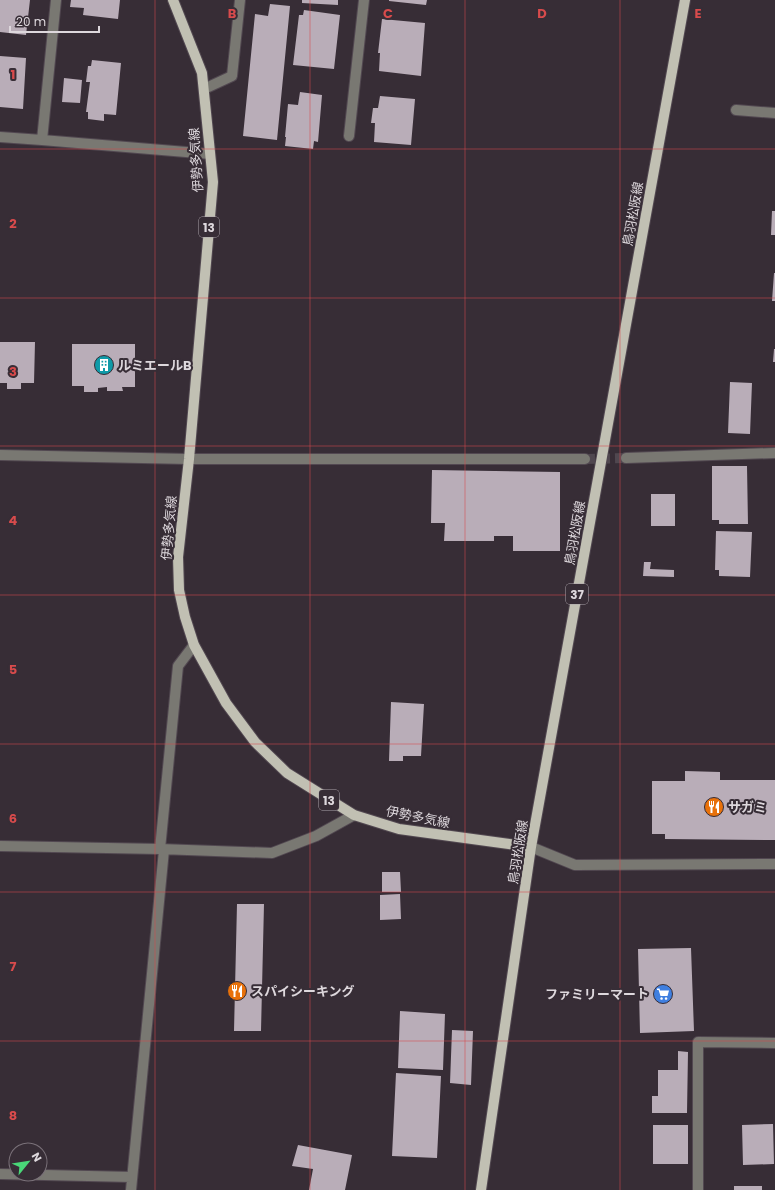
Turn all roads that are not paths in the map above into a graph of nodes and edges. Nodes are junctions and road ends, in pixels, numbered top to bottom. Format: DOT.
graph roads {
  1 [pos="56,0"];
  2 [pos="173,0"];
  3 [pos="240,0"];
  4 [pos="364,0"];
  5 [pos="684,0"];
  6 [pos="204,89"];
  7 [pos="736,110"];
  8 [pos="775,113"];
  9 [pos="349,136"];
  10 [pos="0,137"];
  11 [pos="42,140"];
  12 [pos="210,154"];
  13 [pos="775,453"];
  14 [pos="0,455"];
  15 [pos="626,458"];
  16 [pos="190,459"];
  17 [pos="585,459"];
  18 [pos="194,645"];
  19 [pos="354,815"];
  20 [pos="0,846"];
  21 [pos="531,847"];
  22 [pos="162,850"];
  23 [pos="775,864"];
  24 [pos="775,1043"];
  25 [pos="0,1174"];
  26 [pos="132,1178"];
  27 [pos="131,1190"];
  28 [pos="481,1190"];
  29 [pos="698,1190"];
  1 -- 11 [label="street"];
  2 -- 6 [label="main road, 伊勢多気線 / 13"];
  3 -- 6 [label="street"];
  4 -- 9 [label="street"];
  5 -- 21 [label="main road, 鳥羽松阪線 / 37"];
  6 -- 12 [label="main road, 伊勢多気線 / 13"];
  7 -- 8 [label="street"];
  10 -- 11 [label="street"];
  11 -- 12 [label="street"];
  12 -- 16 [label="main road, 伊勢多気線 / 13"];
  13 -- 15 [label="street"];
  14 -- 16 [label="street"];
  16 -- 17 [label="street"];
  16 -- 18 [label="main road, 伊勢多気線 / 13"];
  18 -- 19 [label="main road, 伊勢多気線 / 13"];
  18 -- 22 [label="street"];
  19 -- 21 [label="main road, 伊勢多気線 / 13"];
  19 -- 22 [label="street"];
  20 -- 22 [label="street"];
  21 -- 23 [label="street"];
  21 -- 28 [label="main road, 鳥羽松阪線 / 37"];
  22 -- 26 [label="street"];
  24 -- 29 [label="street"];
  25 -- 26 [label="street"];
  26 -- 27 [label="street"];
}
